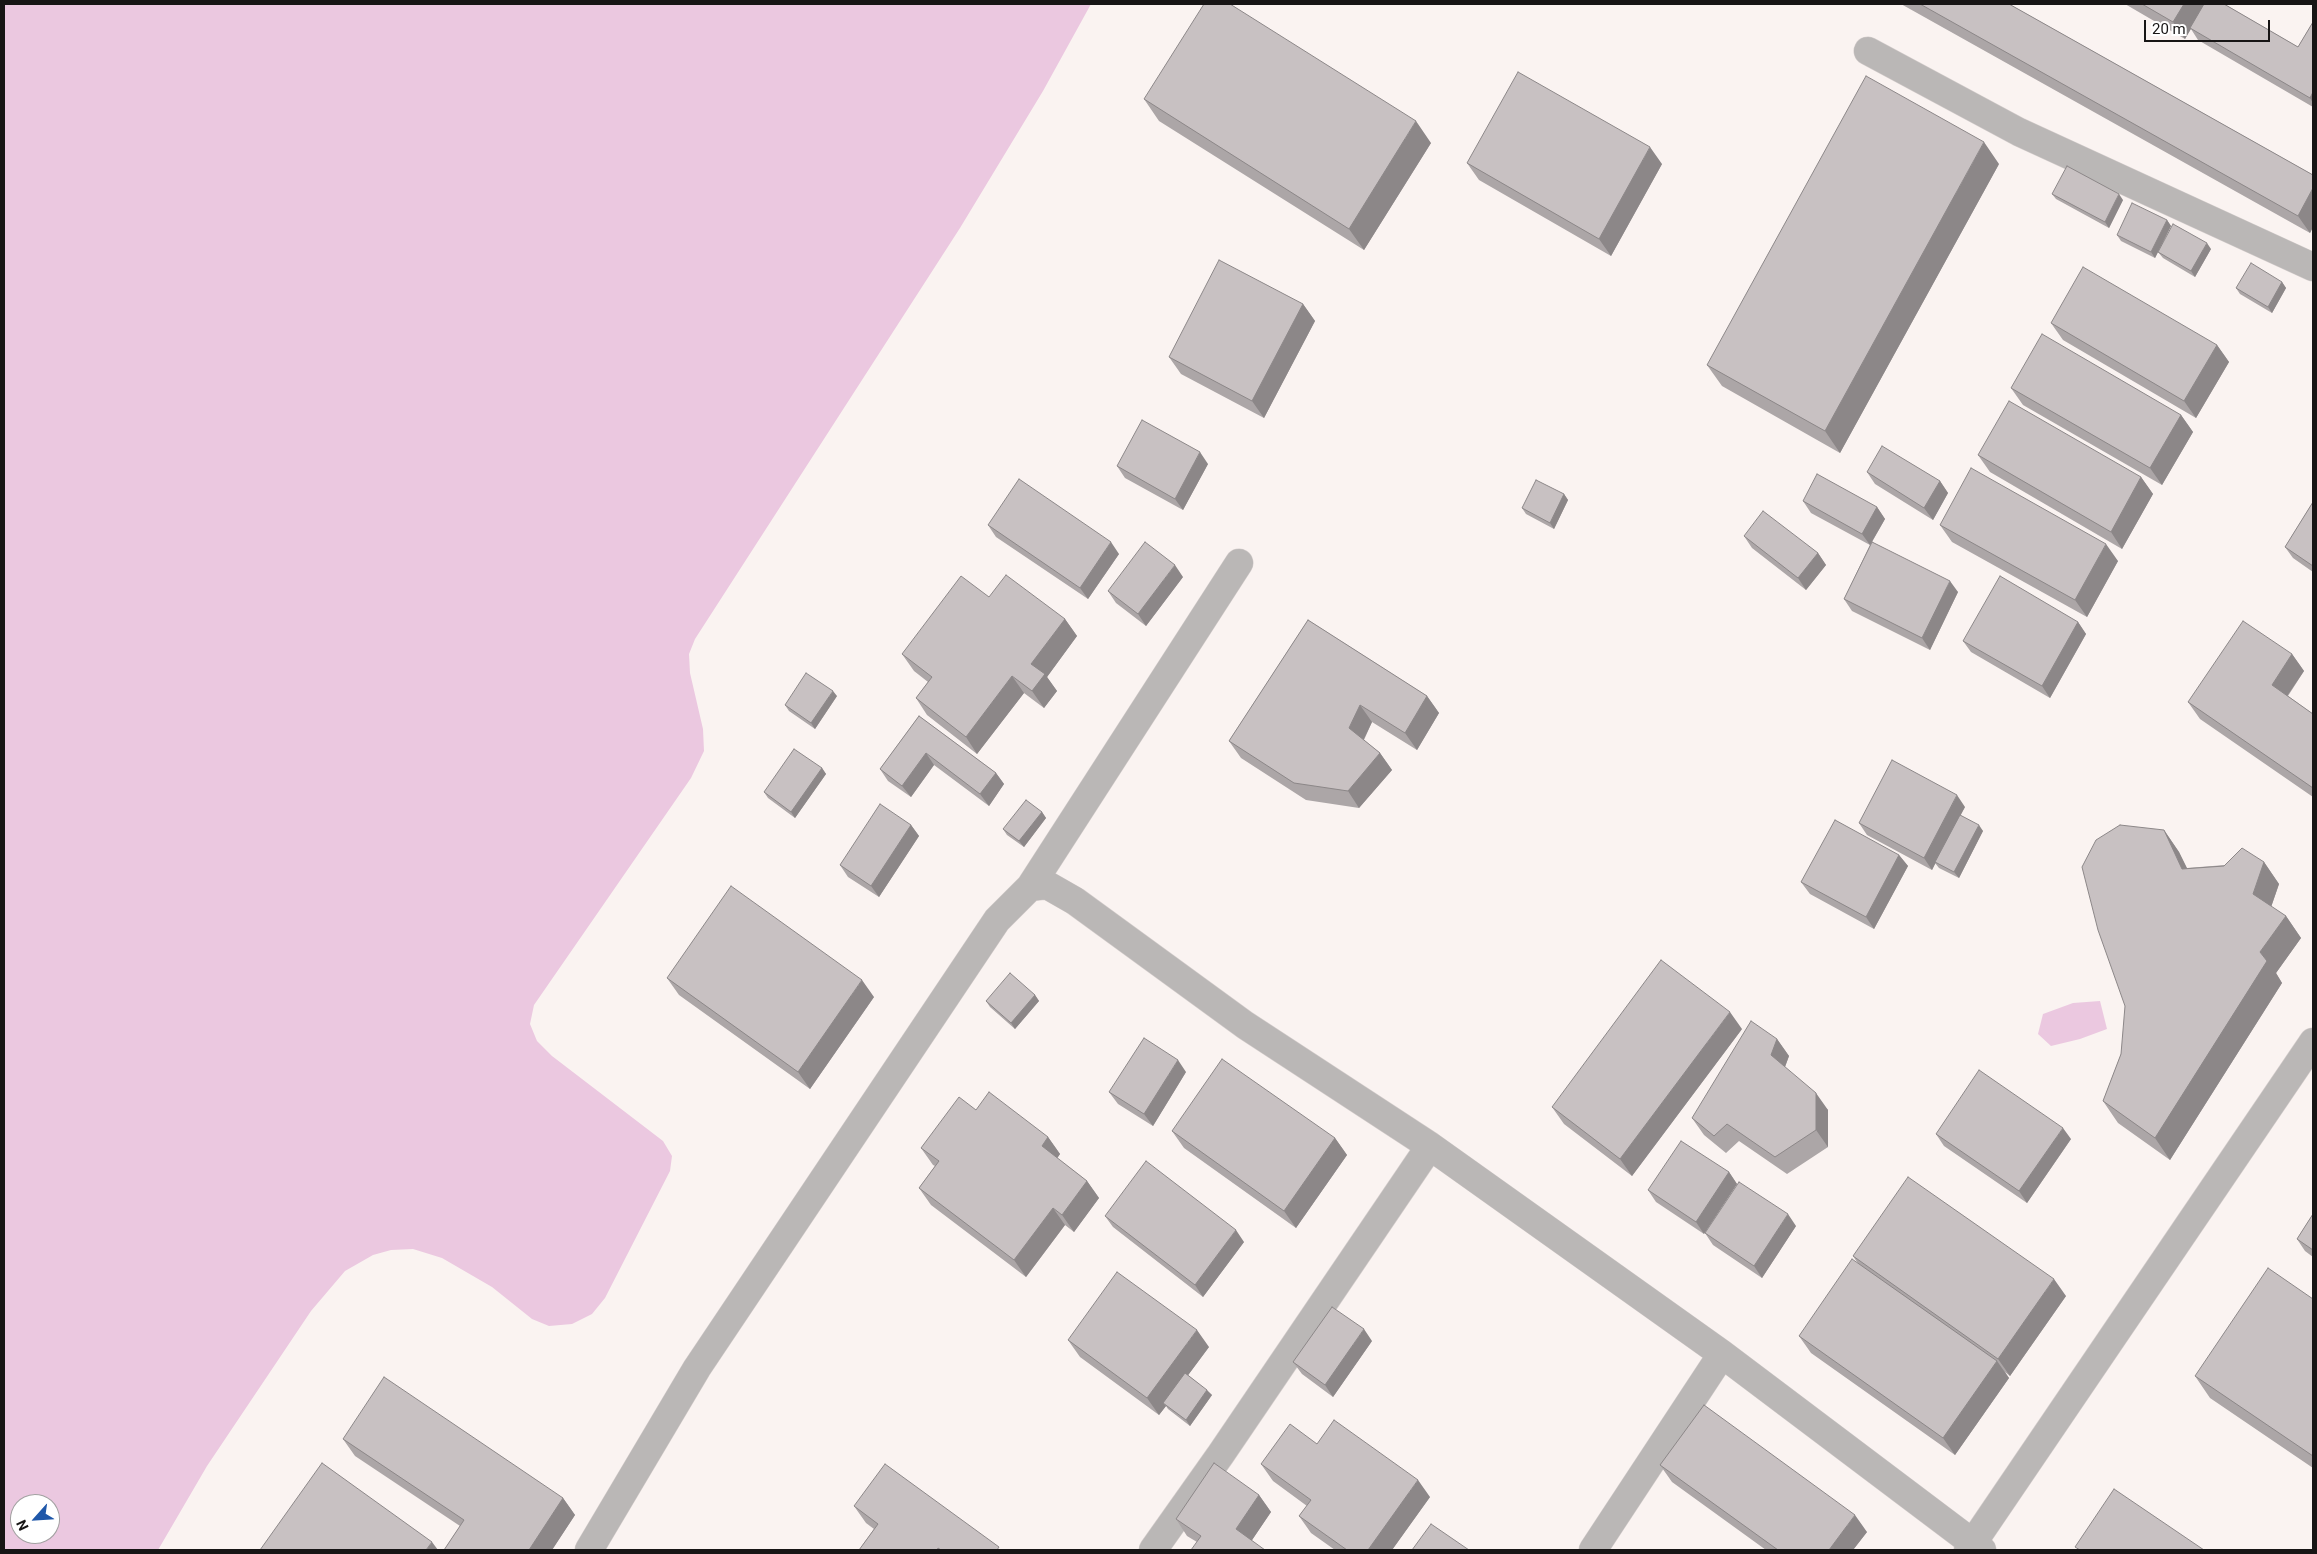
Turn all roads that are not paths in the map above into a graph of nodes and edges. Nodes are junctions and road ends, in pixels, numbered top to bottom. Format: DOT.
graph roads {
  1 [pos="1868,50"];
  2 [pos="2313,267"];
  3 [pos="1239,563"];
  4 [pos="1030,887"];
  5 [pos="2313,1042"];
  6 [pos="1430,1146"];
  7 [pos="1722,1354"];
  8 [pos="1974,1548"];
  9 [pos="589,1550"];
  10 [pos="1153,1550"];
  11 [pos="1593,1550"];
  1 -- 2 [label="street"];
  3 -- 4 [label="street"];
  4 -- 6 [label="street"];
  4 -- 9 [label="street"];
  5 -- 8 [label="street"];
  6 -- 7 [label="street"];
  6 -- 10 [label="street"];
  7 -- 8 [label="street"];
  7 -- 11 [label="street"];
}
